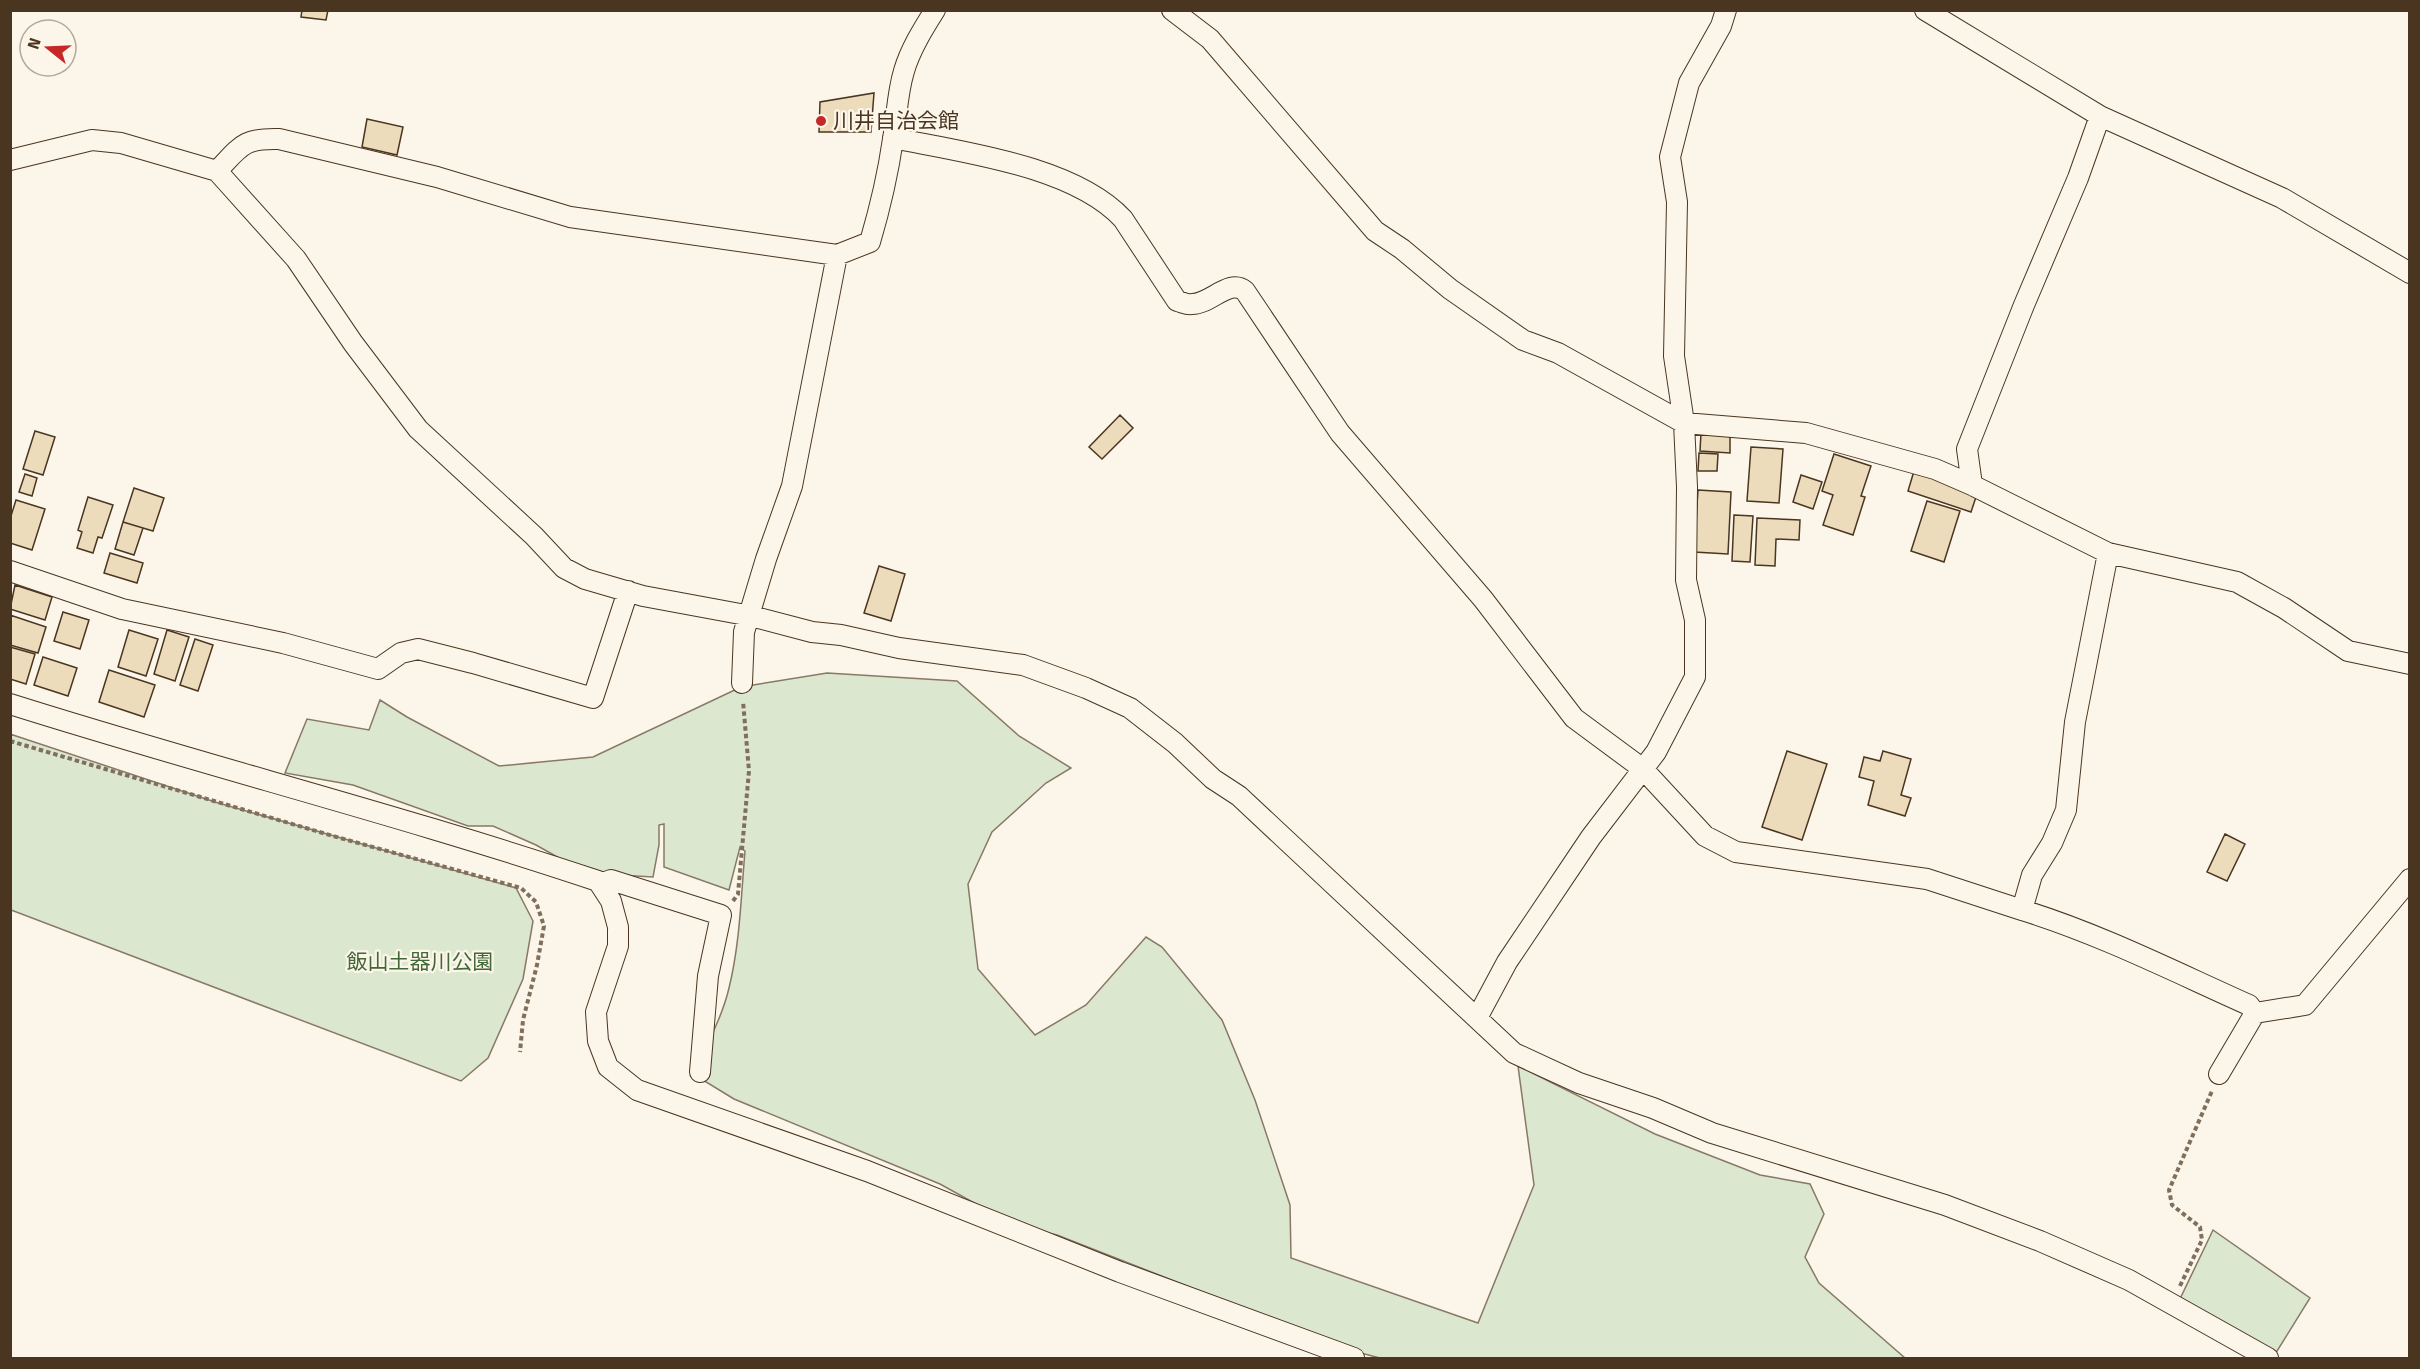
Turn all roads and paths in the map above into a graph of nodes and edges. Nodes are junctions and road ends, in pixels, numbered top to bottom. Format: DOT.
graph roads {
  1 [pos="935,10"];
  2 [pos="1172,10"];
  3 [pos="1726,10"];
  4 [pos="1924,10"];
  5 [pos="2100,116"];
  6 [pos="893,138"];
  7 [pos="10,160"];
  8 [pos="218,171"];
  9 [pos="837,255"];
  10 [pos="2409,273"];
  11 [pos="1684,423"];
  12 [pos="1972,484"];
  13 [pos="2108,553"];
  14 [pos="10,571"];
  15 [pos="628,591"];
  16 [pos="751,616"];
  17 [pos="2409,664"];
  18 [pos="742,683"];
  19 [pos="10,704"];
  20 [pos="10,741"];
  21 [pos="1643,769"];
  22 [pos="2409,879"];
  23 [pos="600,884"];
  24 [pos="738,894"];
  25 [pos="2022,910"];
  26 [pos="2255,1013"];
  27 [pos="1477,1018"];
  28 [pos="520,1052"];
  29 [pos="700,1072"];
  30 [pos="2219,1074"];
  31 [pos="2172,1303"];
  32 [pos="1354,1359"];
  33 [pos="2268,1359"];
  1 -- 6 [label="street"];
  2 -- 11 [label="street"];
  3 -- 11 [label="street"];
  4 -- 5 [label="street"];
  5 -- 10 [label="street"];
  5 -- 12 [label="street"];
  6 -- 9 [label="street"];
  6 -- 21 [label="street"];
  7 -- 8 [label="street"];
  8 -- 9 [label="street"];
  8 -- 15 [label="street"];
  9 -- 16 [label="street"];
  11 -- 12 [label="street"];
  11 -- 21 [label="street"];
  12 -- 13 [label="street"];
  13 -- 17 [label="street"];
  13 -- 25 [label="street"];
  14 -- 15 [label="street"];
  15 -- 16 [label="street"];
  16 -- 18 [label="street"];
  16 -- 27 [label="street"];
  18 -- 24 [label="path"];
  19 -- 23 [label="street"];
  20 -- 28 [label="path"];
  21 -- 25 [label="street"];
  21 -- 27 [label="street"];
  22 -- 26 [label="street"];
  23 -- 29 [label="street"];
  23 -- 32 [label="street"];
  25 -- 26 [label="street"];
  26 -- 30 [label="street"];
  27 -- 31 [label="street"];
  30 -- 31 [label="path"];
  31 -- 33 [label="street"];
}
